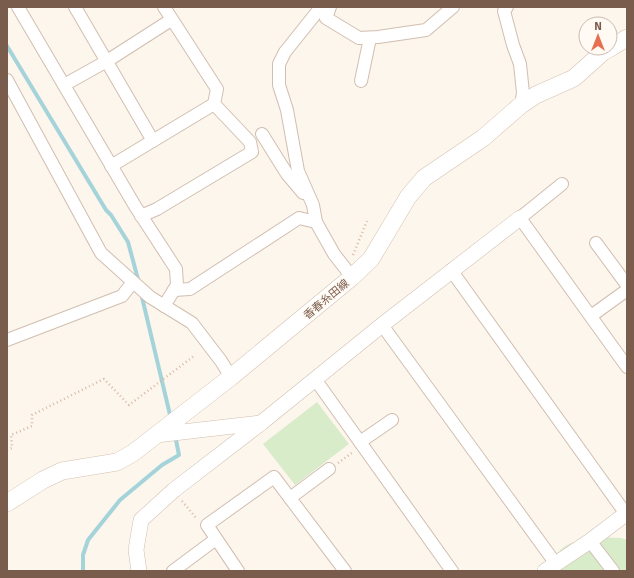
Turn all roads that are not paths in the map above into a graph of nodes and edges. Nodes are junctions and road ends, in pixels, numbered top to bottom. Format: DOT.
graph roads {
  1 [pos="18,7"];
  2 [pos="75,7"];
  3 [pos="164,7"];
  4 [pos="321,7"];
  5 [pos="330,7"];
  6 [pos="453,7"];
  7 [pos="504,8"];
  8 [pos="171,20"];
  9 [pos="370,38"];
  10 [pos="627,38"];
  11 [pos="618,43"];
  12 [pos="599,56"];
  13 [pos="107,61"];
  14 [pos="7,80"];
  15 [pos="361,81"];
  16 [pos="64,85"];
  17 [pos="214,104"];
  18 [pos="521,105"];
  19 [pos="262,134"];
  20 [pos="153,141"];
  21 [pos="111,166"];
  22 [pos="562,184"];
  23 [pos="313,205"];
  24 [pos="141,216"];
  25 [pos="520,218"];
  26 [pos="316,222"];
  27 [pos="596,243"];
  28 [pos="451,270"];
  29 [pos="350,273"];
  30 [pos="133,282"];
  31 [pos="627,285"];
  32 [pos="174,290"];
  33 [pos="627,290"];
  34 [pos="164,306"];
  35 [pos="591,316"];
  36 [pos="382,325"];
  37 [pos="7,340"];
  38 [pos="627,367"];
  39 [pos="231,377"];
  40 [pos="315,379"];
  41 [pos="392,420"];
  42 [pos="261,423"];
  43 [pos="156,435"];
  44 [pos="361,444"];
  45 [pos="329,469"];
  46 [pos="290,498"];
  47 [pos="7,503"];
  48 [pos="627,514"];
  49 [pos="216,539"];
  50 [pos="590,541"];
  51 [pos="551,567"];
  52 [pos="139,571"];
  53 [pos="173,571"];
  54 [pos="238,571"];
  55 [pos="345,571"];
  56 [pos="452,571"];
  57 [pos="613,571"];
  1 -- 16 [label="street"];
  2 -- 13 [label="street"];
  3 -- 8 [label="street"];
  4 -- 23 [label="street"];
  5 -- 9 [label="street"];
  6 -- 9 [label="street"];
  7 -- 18 [label="street"];
  8 -- 13 [label="street"];
  8 -- 17 [label="street"];
  9 -- 15 [label="street"];
  10 -- 11 [label="main road, 香春糸田線"];
  12 -- 18 [label="main road, 香春糸田線"];
  13 -- 16 [label="street"];
  13 -- 20 [label="street"];
  14 -- 30 [label="street"];
  16 -- 21 [label="street"];
  17 -- 20 [label="street"];
  17 -- 24 [label="street"];
  18 -- 29 [label="main road, 香春糸田線"];
  19 -- 23 [label="street"];
  20 -- 21 [label="street"];
  21 -- 24 [label="street"];
  22 -- 25 [label="street"];
  23 -- 26 [label="street"];
  24 -- 32 [label="street"];
  25 -- 28 [label="street"];
  25 -- 35 [label="street"];
  26 -- 29 [label="street"];
  26 -- 32 [label="street"];
  27 -- 31 [label="street"];
  28 -- 36 [label="street"];
  28 -- 48 [label="street"];
  29 -- 39 [label="main road, 香春糸田線"];
  30 -- 34 [label="street"];
  30 -- 37 [label="street"];
  32 -- 34 [label="street"];
  33 -- 35 [label="street"];
  34 -- 39 [label="street"];
  35 -- 38 [label="street"];
  36 -- 40 [label="street"];
  36 -- 51 [label="street"];
  39 -- 43 [label="main road, 香春糸田線"];
  40 -- 42 [label="street"];
  40 -- 44 [label="street"];
  41 -- 44 [label="street"];
  42 -- 43 [label="street"];
  42 -- 52 [label="street"];
  43 -- 47 [label="main road, 香春糸田線"];
  44 -- 56 [label="street"];
  45 -- 46 [label="street"];
  46 -- 49 [label="street"];
  46 -- 55 [label="street"];
  48 -- 50 [label="street"];
  49 -- 53 [label="street"];
  49 -- 54 [label="street"];
  50 -- 51 [label="street"];
  50 -- 57 [label="street"];
}
